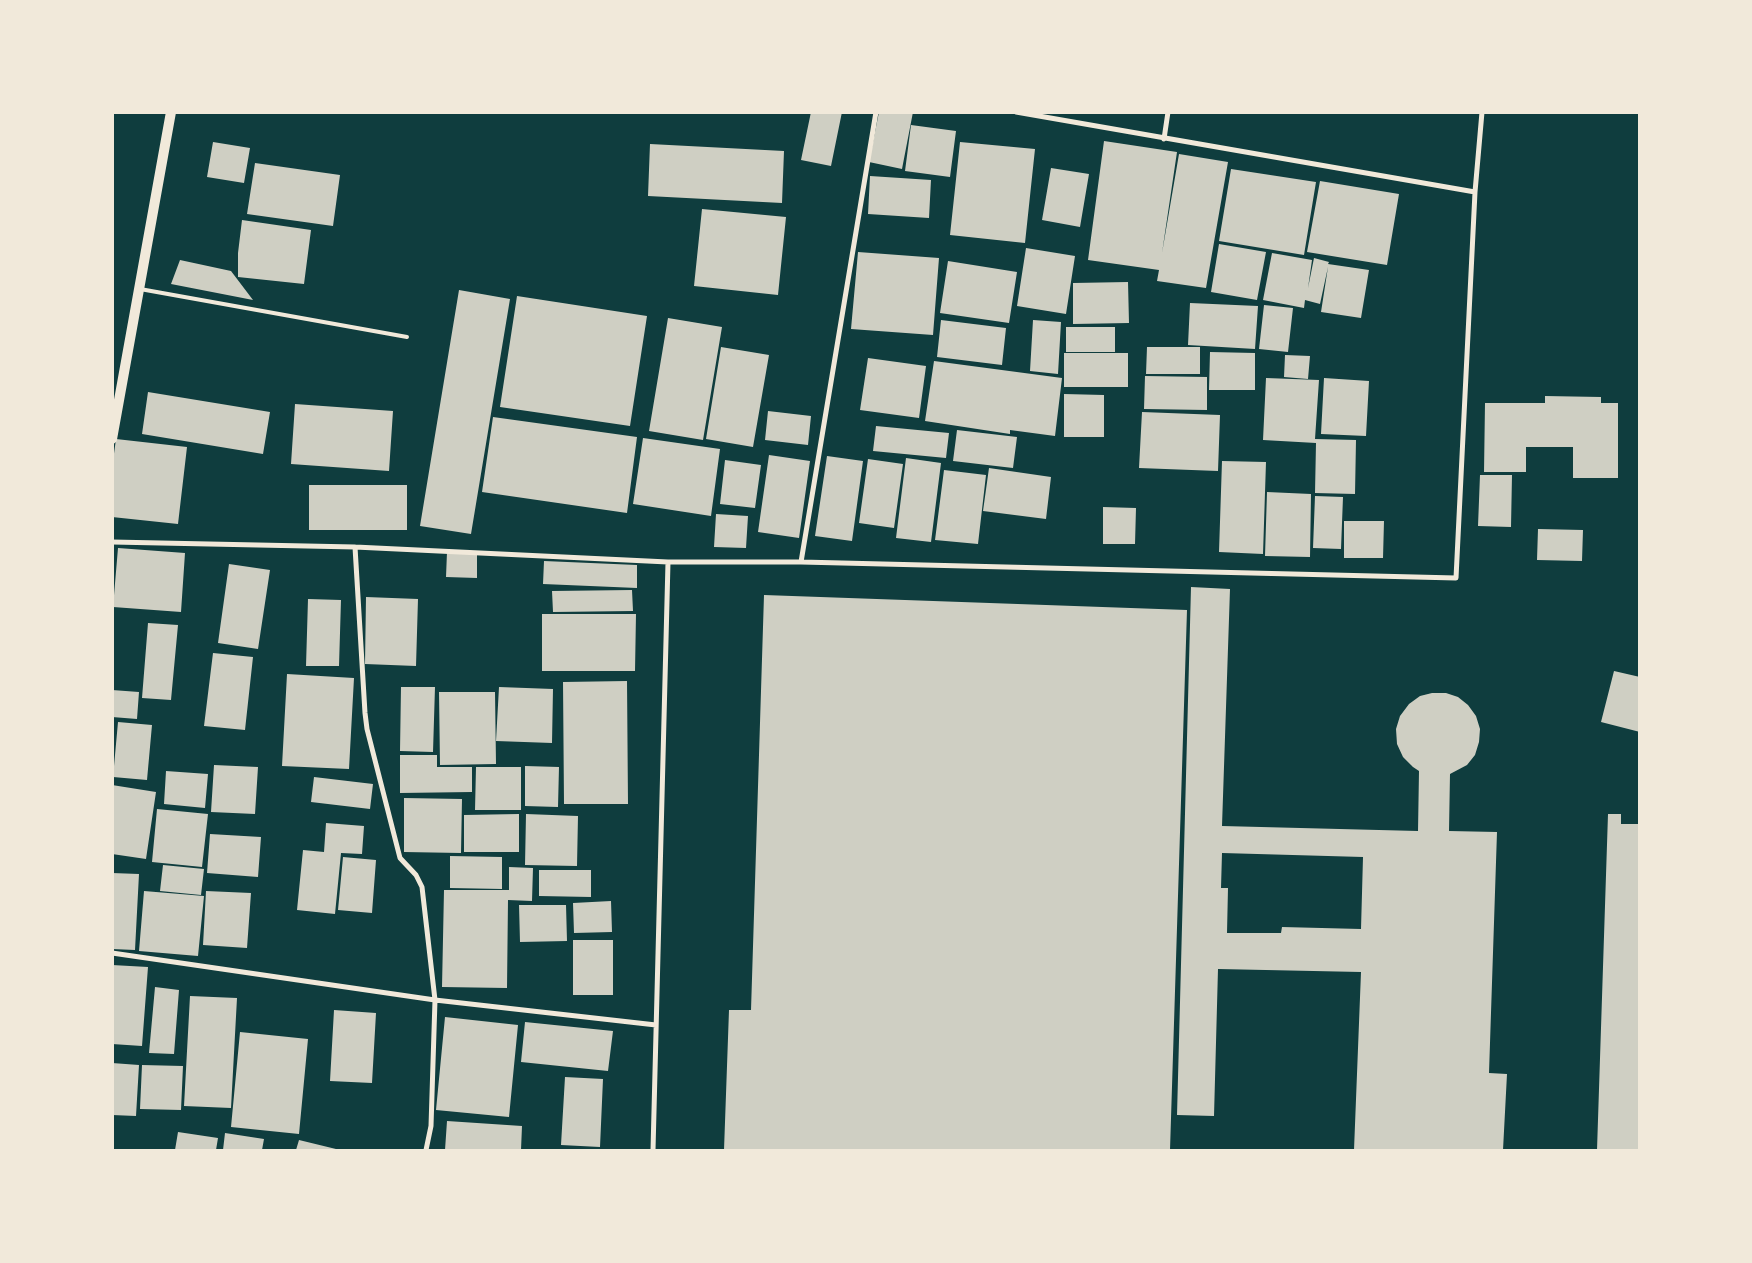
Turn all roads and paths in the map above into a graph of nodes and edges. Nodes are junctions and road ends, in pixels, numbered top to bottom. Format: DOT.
graph roads {
  1 [pos="171,112"];
  2 [pos="876,112"];
  3 [pos="1016,112"];
  4 [pos="1168,112"];
  5 [pos="1482,112"];
  6 [pos="1164,139"];
  7 [pos="1475,192"];
  8 [pos="140,289"];
  9 [pos="407,337"];
  10 [pos="114,426"];
  11 [pos="112,440"];
  12 [pos="112,542"];
  13 [pos="355,547"];
  14 [pos="668,562"];
  15 [pos="801,562"];
  16 [pos="112,953"];
  17 [pos="435,1000"];
  18 [pos="656,1024"];
  19 [pos="426,1150"];
  20 [pos="653,1150"];
  1 -- 8 [label="main road"];
  2 -- 15 [label="street"];
  3 -- 6 [label="street"];
  4 -- 6 [label="street"];
  5 -- 7 [label="street"];
  6 -- 7 [label="street"];
  7 -- 15 [label="street"];
  8 -- 9 [label="lane"];
  8 -- 10 [label="main road"];
  10 -- 11 [label="main road"];
  12 -- 13 [label="street"];
  13 -- 14 [label="street"];
  13 -- 17 [label="street"];
  14 -- 15 [label="street"];
  14 -- 18 [label="street"];
  16 -- 17 [label="street"];
  17 -- 18 [label="street"];
  17 -- 19 [label="street"];
  18 -- 20 [label="street"];
}
